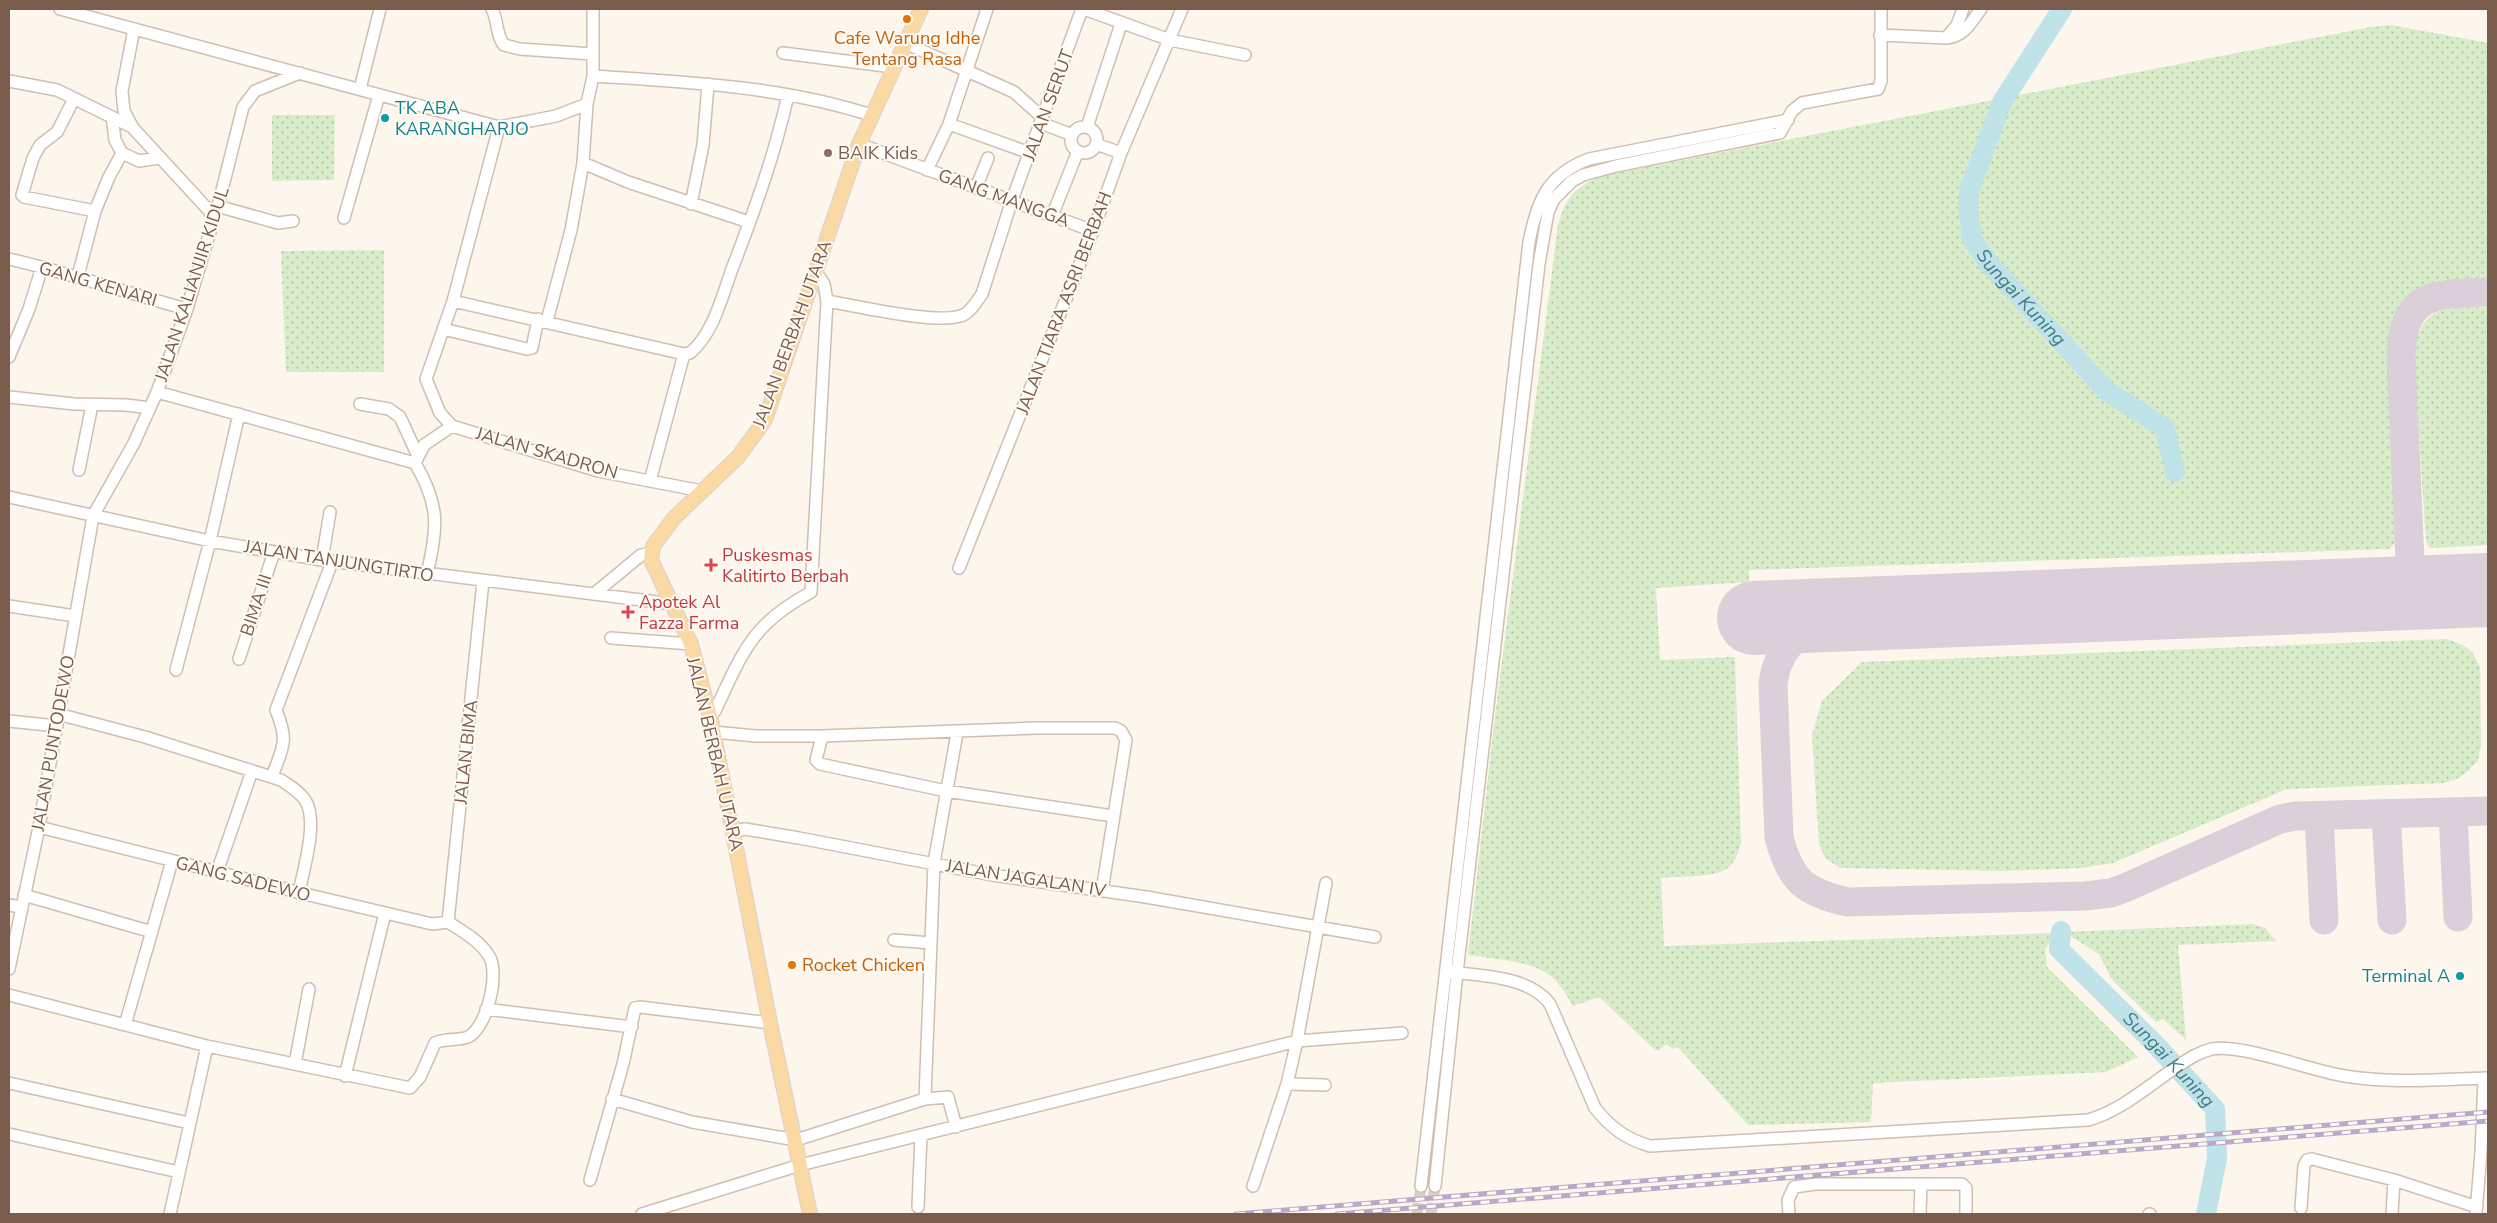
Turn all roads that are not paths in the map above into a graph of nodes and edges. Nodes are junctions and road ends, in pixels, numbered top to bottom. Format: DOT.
graph roads {
  1 [pos="60,9"];
  2 [pos="380,9"];
  3 [pos="492,9"];
  4 [pos="593,9"];
  5 [pos="921,9"];
  6 [pos="987,9"];
  7 [pos="1083,9"];
  8 [pos="1182,9"];
  9 [pos="1881,9"];
  10 [pos="1963,9"];
  11 [pos="1981,9"];
  12 [pos="99,13"];
  13 [pos="1121,24"];
  14 [pos="134,29"];
  15 [pos="1880,35"];
  16 [pos="1946,38"];
  17 [pos="1170,40"];
  18 [pos="906,43"];
  19 [pos="783,53"];
  20 [pos="592,54"];
  21 [pos="1245,55"];
  22 [pos="893,67"];
  23 [pos="967,69"];
  24 [pos="300,73"];
  25 [pos="593,76"];
  26 [pos="9,81"];
  27 [pos="708,84"];
  28 [pos="360,89"];
  29 [pos="379,94"];
  30 [pos="788,95"];
  31 [pos="74,99"];
  32 [pos="587,104"];
  33 [pos="871,115"];
  34 [pos="112,117"];
  35 [pos="1788,120"];
  36 [pos="1042,121"];
  37 [pos="949,124"];
  38 [pos="499,127"];
  39 [pos="133,128"];
  40 [pos="1087,128"];
  41 [pos="1072,135"];
  42 [pos="859,144"];
  43 [pos="1096,144"];
  44 [pos="1078,151"];
  45 [pos="122,153"];
  46 [pos="1030,153"];
  47 [pos="1121,153"];
  48 [pos="160,158"];
  49 [pos="988,158"];
  50 [pos="583,163"];
  51 [pos="927,170"];
  52 [pos="976,188"];
  53 [pos="1012,200"];
  54 [pos="691,204"];
  55 [pos="95,210"];
  56 [pos="215,211"];
  57 [pos="1052,216"];
  58 [pos="344,218"];
  59 [pos="293,221"];
  60 [pos="750,222"];
  61 [pos="1093,231"];
  62 [pos="9,259"];
  63 [pos="42,267"];
  64 [pos="816,272"];
  65 [pos="78,276"];
  66 [pos="453,301"];
  67 [pos="827,301"];
  68 [pos="187,309"];
  69 [pos="542,320"];
  70 [pos="443,329"];
  71 [pos="684,354"];
  72 [pos="9,357"];
  73 [pos="157,392"];
  74 [pos="9,397"];
  75 [pos="360,404"];
  76 [pos="92,405"];
  77 [pos="150,408"];
  78 [pos="239,414"];
  79 [pos="452,426"];
  80 [pos="416,460"];
  81 [pos="79,470"];
  82 [pos="650,481"];
  83 [pos="702,491"];
  84 [pos="9,497"];
  85 [pos="330,512"];
  86 [pos="93,516"];
  87 [pos="210,541"];
  88 [pos="274,552"];
  89 [pos="651,553"];
  90 [pos="327,561"];
  91 [pos="959,568"];
  92 [pos="427,575"];
  93 [pos="483,581"];
  94 [pos="594,594"];
  95 [pos="672,602"];
  96 [pos="9,606"];
  97 [pos="75,616"];
  98 [pos="611,638"];
  99 [pos="690,644"];
  100 [pos="239,659"];
  101 [pos="176,670"];
  102 [pos="1476,707"];
  103 [pos="58,714"];
  104 [pos="1489,714"];
  105 [pos="710,715"];
  106 [pos="10,723"];
  107 [pos="57,726"];
  108 [pos="713,732"];
  109 [pos="957,732"];
  110 [pos="822,736"];
  111 [pos="252,771"];
  112 [pos="272,777"];
  113 [pos="946,791"];
  114 [pos="1113,816"];
  115 [pos="39,827"];
  116 [pos="734,830"];
  117 [pos="172,861"];
  118 [pos="934,863"];
  119 [pos="217,872"];
  120 [pos="1326,883"];
  121 [pos="1102,891"];
  122 [pos="299,893"];
  123 [pos="24,895"];
  124 [pos="9,905"];
  125 [pos="21,907"];
  126 [pos="385,913"];
  127 [pos="448,922"];
  128 [pos="1318,926"];
  129 [pos="152,932"];
  130 [pos="1375,937"];
  131 [pos="894,940"];
  132 [pos="931,943"];
  133 [pos="11,948"];
  134 [pos="9,969"];
  135 [pos="1444,971"];
  136 [pos="1458,973"];
  137 [pos="309,989"];
  138 [pos="9,994"];
  139 [pos="486,1009"];
  140 [pos="770,1023"];
  141 [pos="125,1025"];
  142 [pos="632,1027"];
  143 [pos="1402,1033"];
  144 [pos="1297,1041"];
  145 [pos="207,1046"];
  146 [pos="295,1064"];
  147 [pos="345,1076"];
  148 [pos="2469,1079"];
  149 [pos="9,1083"];
  150 [pos="1287,1084"];
  151 [pos="1325,1085"];
  152 [pos="2487,1088"];
  153 [pos="612,1099"];
  154 [pos="925,1100"];
  155 [pos="189,1123"];
  156 [pos="956,1127"];
  157 [pos="9,1134"];
  158 [pos="921,1135"];
  159 [pos="796,1140"];
  160 [pos="800,1165"];
  161 [pos="179,1172"];
  162 [pos="590,1180"];
  163 [pos="2394,1180"];
  164 [pos="1921,1184"];
  165 [pos="1253,1186"];
  166 [pos="1421,1186"];
  167 [pos="1436,1186"];
  168 [pos="918,1207"];
  169 [pos="2300,1208"];
  170 [pos="2476,1211"];
  171 [pos="170,1214"];
  172 [pos="642,1214"];
  173 [pos="810,1214"];
  174 [pos="1789,1214"];
  175 [pos="1920,1214"];
  176 [pos="1966,1214"];
  177 [pos="2392,1214"];
  1 -- 12 [label="street"];
  2 -- 28 [label="street"];
  3 -- 20 [label="street"];
  4 -- 20 [label="street"];
  5 -- 18 [label="main road, JALAN BERBAH UTARA"];
  6 -- 23 [label="street"];
  7 -- 13 [label="street"];
  7 -- 36 [label="street, JALAN SERUT"];
  8 -- 17 [label="street, JALAN TIARA ASRI BERBAH"];
  9 -- 15 [label="street"];
  10 -- 16 [label="street"];
  11 -- 16 [label="street"];
  12 -- 14 [label="street"];
  13 -- 17 [label="street"];
  13 -- 40 [label="street"];
  14 -- 24 [label="street"];
  14 -- 39 [label="street"];
  15 -- 16 [label="street"];
  15 -- 35 [label="street"];
  17 -- 21 [label="street"];
  17 -- 47 [label="street, JALAN TIARA ASRI BERBAH"];
  18 -- 22 [label="main road, JALAN BERBAH UTARA"];
  18 -- 23 [label="street"];
  19 -- 22 [label="street"];
  20 -- 25 [label="street"];
  22 -- 33 [label="main road, JALAN BERBAH UTARA"];
  23 -- 36 [label="street"];
  23 -- 37 [label="street"];
  24 -- 28 [label="street"];
  24 -- 56 [label="street, JALAN KALIANJIR KIDUL"];
  25 -- 27 [label="street"];
  25 -- 32 [label="street"];
  26 -- 31 [label="street"];
  27 -- 30 [label="street"];
  27 -- 54 [label="street"];
  28 -- 29 [label="street"];
  29 -- 38 [label="street"];
  29 -- 58 [label="street"];
  30 -- 33 [label="street"];
  30 -- 60 [label="street"];
  31 -- 34 [label="street"];
  31 -- 55 [label="street"];
  32 -- 38 [label="street"];
  32 -- 50 [label="street"];
  33 -- 42 [label="main road, JALAN BERBAH UTARA"];
  34 -- 39 [label="street"];
  34 -- 45 [label="street"];
  35 -- 102 [label="street"];
  35 -- 104 [label="street"];
  36 -- 41 [label="street"];
  36 -- 46 [label="street, JALAN SERUT"];
  37 -- 46 [label="street"];
  37 -- 51 [label="street"];
  38 -- 66 [label="street"];
  39 -- 48 [label="street"];
  40 -- 41 [label="street"];
  40 -- 43 [label="street"];
  41 -- 44 [label="street"];
  42 -- 51 [label="street, GANG MANGGA"];
  42 -- 64 [label="main road, JALAN BERBAH UTARA"];
  43 -- 44 [label="street"];
  43 -- 47 [label="street"];
  44 -- 57 [label="street"];
  45 -- 48 [label="street"];
  45 -- 55 [label="street"];
  46 -- 53 [label="street, JALAN SERUT"];
  47 -- 61 [label="street, JALAN TIARA ASRI BERBAH"];
  48 -- 56 [label="street"];
  49 -- 52 [label="street"];
  50 -- 54 [label="street"];
  50 -- 69 [label="street"];
  51 -- 52 [label="street, GANG MANGGA"];
  52 -- 53 [label="street, GANG MANGGA"];
  53 -- 57 [label="street, GANG MANGGA"];
  53 -- 67 [label="street, JALAN SERUT"];
  54 -- 60 [label="street"];
  55 -- 65 [label="street"];
  56 -- 59 [label="street"];
  56 -- 68 [label="street, JALAN KALIANJIR KIDUL"];
  57 -- 61 [label="street, GANG MANGGA"];
  60 -- 71 [label="street"];
  61 -- 91 [label="street, JALAN TIARA ASRI BERBAH"];
  62 -- 63 [label="street, GANG KENARI"];
  63 -- 65 [label="street, GANG KENARI"];
  63 -- 72 [label="street"];
  64 -- 67 [label="street"];
  64 -- 83 [label="main road, JALAN BERBAH UTARA"];
  65 -- 68 [label="street, GANG KENARI"];
  66 -- 69 [label="street"];
  66 -- 70 [label="street"];
  67 -- 105 [label="street"];
  68 -- 73 [label="street, JALAN KALIANJIR KIDUL"];
  69 -- 70 [label="street"];
  69 -- 71 [label="street"];
  70 -- 79 [label="street"];
  71 -- 82 [label="street"];
  73 -- 77 [label="street, JALAN KALIANJIR KIDUL"];
  73 -- 78 [label="street"];
  74 -- 76 [label="street"];
  75 -- 80 [label="street"];
  76 -- 77 [label="street"];
  76 -- 81 [label="street"];
  77 -- 86 [label="street, JALAN KALIANJIR KIDUL"];
  78 -- 80 [label="street"];
  78 -- 87 [label="street"];
  79 -- 80 [label="street"];
  79 -- 82 [label="street, JALAN SKADRON"];
  80 -- 92 [label="street"];
  82 -- 83 [label="street, JALAN SKADRON"];
  83 -- 89 [label="main road, JALAN BERBAH UTARA"];
  84 -- 86 [label="street, JALAN TANJUNGTIRTO"];
  85 -- 90 [label="street"];
  86 -- 87 [label="street, JALAN TANJUNGTIRTO"];
  86 -- 97 [label="street, JALAN PUNTODEWO"];
  87 -- 88 [label="street, JALAN TANJUNGTIRTO"];
  87 -- 101 [label="street"];
  88 -- 90 [label="street, JALAN TANJUNGTIRTO"];
  88 -- 100 [label="street, BIMA III"];
  89 -- 94 [label="street"];
  89 -- 95 [label="main road, JALAN BERBAH UTARA"];
  90 -- 92 [label="street, JALAN TANJUNGTIRTO"];
  90 -- 112 [label="street"];
  92 -- 93 [label="street, JALAN TANJUNGTIRTO"];
  93 -- 94 [label="street, JALAN TANJUNGTIRTO"];
  93 -- 127 [label="street, JALAN BIMA"];
  94 -- 95 [label="street, JALAN TANJUNGTIRTO"];
  95 -- 99 [label="main road, JALAN BERBAH UTARA"];
  96 -- 97 [label="street"];
  97 -- 103 [label="street, JALAN PUNTODEWO"];
  98 -- 99 [label="street"];
  99 -- 105 [label="main road, JALAN BERBAH UTARA"];
  102 -- 104 [label="street"];
  102 -- 135 [label="street"];
  103 -- 107 [label="street, JALAN PUNTODEWO"];
  103 -- 111 [label="street"];
  104 -- 136 [label="street"];
  105 -- 108 [label="main road, JALAN BERBAH UTARA"];
  106 -- 107 [label="street"];
  107 -- 115 [label="street, JALAN PUNTODEWO"];
  108 -- 110 [label="street"];
  108 -- 116 [label="main road, JALAN BERBAH UTARA"];
  109 -- 110 [label="street"];
  109 -- 113 [label="street"];
  109 -- 114 [label="street"];
  110 -- 113 [label="street"];
  111 -- 112 [label="street"];
  111 -- 119 [label="street"];
  112 -- 122 [label="street"];
  113 -- 114 [label="street"];
  113 -- 118 [label="street"];
  114 -- 121 [label="street"];
  115 -- 117 [label="street, GANG SADEWO"];
  115 -- 123 [label="street, JALAN PUNTODEWO"];
  116 -- 118 [label="street, JALAN JAGALAN IV"];
  116 -- 140 [label="main road, JALAN BERBAH UTARA"];
  117 -- 119 [label="street, GANG SADEWO"];
  117 -- 129 [label="street"];
  118 -- 121 [label="street, JALAN JAGALAN IV"];
  118 -- 132 [label="street"];
  119 -- 122 [label="street, GANG SADEWO"];
  120 -- 128 [label="street"];
  121 -- 128 [label="street, JALAN JAGALAN IV"];
  122 -- 126 [label="street, GANG SADEWO"];
  123 -- 125 [label="street, JALAN PUNTODEWO"];
  123 -- 129 [label="street"];
  124 -- 125 [label="street"];
  125 -- 133 [label="street, JALAN PUNTODEWO"];
  126 -- 127 [label="street, GANG SADEWO"];
  126 -- 147 [label="street"];
  127 -- 139 [label="street"];
  128 -- 130 [label="street, JALAN JAGALAN IV"];
  128 -- 144 [label="street"];
  129 -- 141 [label="street"];
  131 -- 132 [label="street"];
  132 -- 154 [label="street"];
  133 -- 134 [label="street, JALAN PUNTODEWO"];
  135 -- 136 [label="street"];
  135 -- 166 [label="street"];
  136 -- 148 [label="street"];
  136 -- 167 [label="street"];
  137 -- 146 [label="street"];
  138 -- 141 [label="street"];
  139 -- 142 [label="street"];
  139 -- 147 [label="street"];
  140 -- 142 [label="street"];
  140 -- 159 [label="main road, JALAN BERBAH UTARA"];
  141 -- 145 [label="street"];
  142 -- 153 [label="street"];
  143 -- 144 [label="street"];
  144 -- 150 [label="street"];
  144 -- 156 [label="street"];
  145 -- 146 [label="street"];
  145 -- 155 [label="street"];
  146 -- 147 [label="street"];
  148 -- 152 [label="street"];
  148 -- 152 [label="street"];
  149 -- 155 [label="street"];
  150 -- 151 [label="street"];
  150 -- 165 [label="street"];
  152 -- 170 [label="street"];
  153 -- 159 [label="street"];
  153 -- 162 [label="street"];
  154 -- 156 [label="street"];
  154 -- 159 [label="street"];
  155 -- 161 [label="street"];
  156 -- 158 [label="street"];
  157 -- 161 [label="street"];
  158 -- 160 [label="street"];
  158 -- 168 [label="street"];
  159 -- 160 [label="main road, JALAN BERBAH UTARA"];
  160 -- 172 [label="street"];
  160 -- 173 [label="main road, JALAN BERBAH UTARA"];
  161 -- 171 [label="street"];
  163 -- 169 [label="street"];
  163 -- 170 [label="street"];
  163 -- 177 [label="street"];
  164 -- 174 [label="street"];
  164 -- 175 [label="street"];
  164 -- 176 [label="street"];
}
